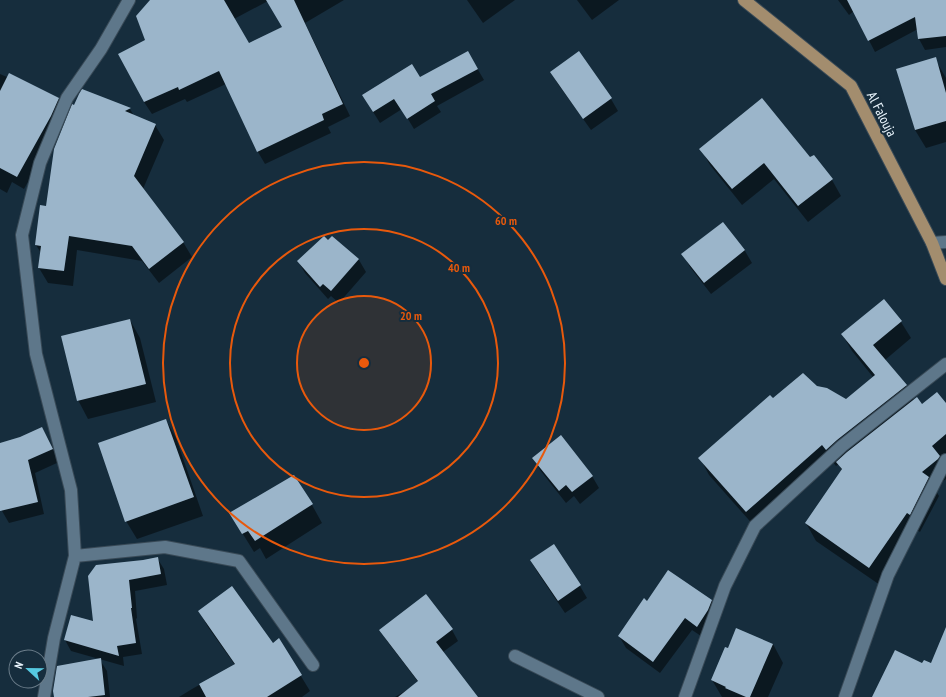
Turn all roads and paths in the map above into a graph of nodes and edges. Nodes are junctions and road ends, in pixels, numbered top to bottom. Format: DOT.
graph roads {
  1 [pos="129,0"];
  2 [pos="744,0"];
  3 [pos="946,242"];
  4 [pos="932,243"];
  5 [pos="946,279"];
  6 [pos="946,364"];
  7 [pos="946,460"];
  8 [pos="75,556"];
  9 [pos="514,656"];
  10 [pos="313,666"];
  11 [pos="44,697"];
  12 [pos="598,697"];
  13 [pos="685,697"];
  14 [pos="845,697"];
  1 -- 8 [label="street"];
  2 -- 4 [label="main road, Al Falouja"];
  3 -- 4 [label="street"];
  4 -- 5 [label="main road, Al Falouja"];
  6 -- 13 [label="street"];
  7 -- 14 [label="street"];
  8 -- 10 [label="street"];
  8 -- 11 [label="street"];
  9 -- 12 [label="street"];
}
